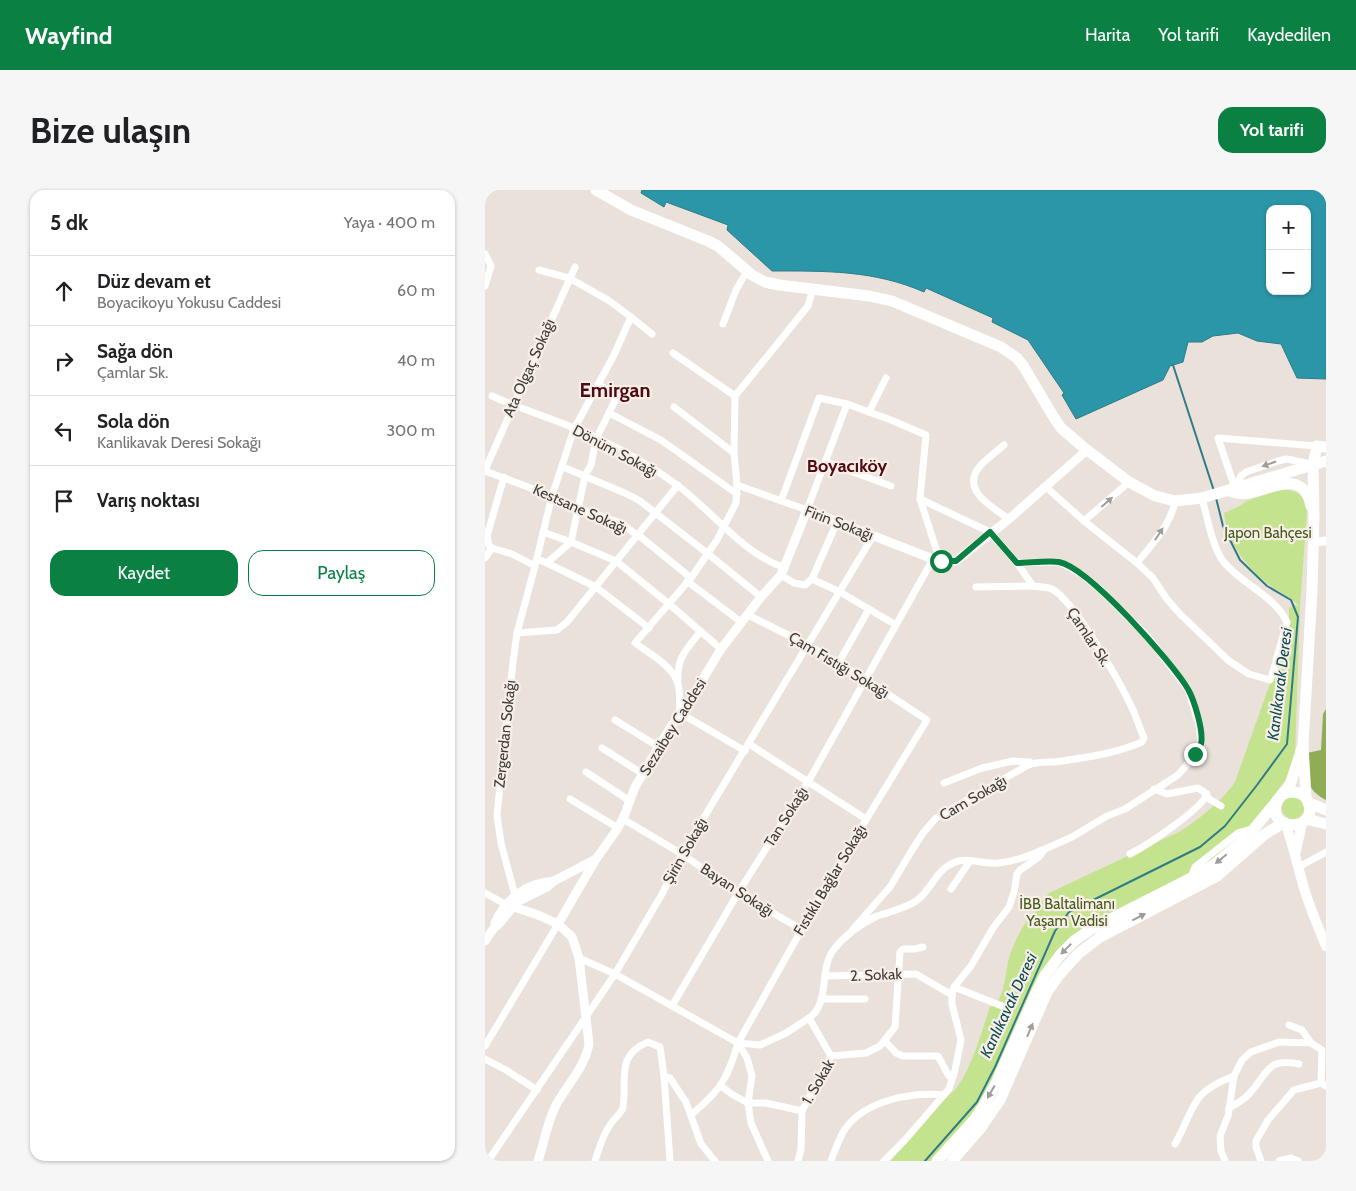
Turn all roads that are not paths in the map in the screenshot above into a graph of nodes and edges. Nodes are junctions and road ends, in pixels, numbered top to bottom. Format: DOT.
graph roads {
  1 [pos="596,190"];
  2 [pos="487,257"];
  3 [pos="575,267"];
  4 [pos="539,270"];
  5 [pos="747,271"];
  6 [pos="569,278"];
  7 [pos="485,286"];
  8 [pos="813,289"];
  9 [pos="631,317"];
  10 [pos="723,324"];
  11 [pos="652,334"];
  12 [pos="673,353"];
  13 [pos="886,378"];
  14 [pos="597,384"];
  15 [pos="493,396"];
  16 [pos="735,396"];
  17 [pos="847,404"];
  18 [pos="513,405"];
  19 [pos="674,406"];
  20 [pos="869,412"];
  21 [pos="609,413"];
  22 [pos="575,428"];
  23 [pos="596,439"];
  24 [pos="1003,446"];
  25 [pos="1321,446"];
  26 [pos="1087,450"];
  27 [pos="734,453"];
  28 [pos="825,462"];
  29 [pos="1320,463"];
  30 [pos="563,466"];
  31 [pos="485,470"];
  32 [pos="585,476"];
  33 [pos="504,477"];
  34 [pos="1126,480"];
  35 [pos="677,485"];
  36 [pos="737,486"];
  37 [pos="891,486"];
  38 [pos="1047,487"];
  39 [pos="1231,489"];
  40 [pos="737,494"];
  41 [pos="552,496"];
  42 [pos="920,498"];
  43 [pos="1201,498"];
  44 [pos="781,501"];
  45 [pos="1175,501"];
  46 [pos="579,509"];
  47 [pos="807,510"];
  48 [pos="655,513"];
  49 [pos="1314,515"];
  50 [pos="1009,519"];
  51 [pos="1084,521"];
  52 [pos="837,522"];
  53 [pos="724,527"];
  54 [pos="543,532"];
  55 [pos="990,532"];
  56 [pos="486,536"];
  57 [pos="637,536"];
  58 [pos="873,536"];
  59 [pos="1326,541"];
  60 [pos="571,542"];
  61 [pos="1313,542"];
  62 [pos="492,548"];
  63 [pos="707,552"];
  64 [pos="485,558"];
  65 [pos="937,560"];
  66 [pos="616,561"];
  67 [pos="536,562"];
  68 [pos="547,563"];
  69 [pos="1017,563"];
  70 [pos="1137,563"];
  71 [pos="783,571"];
  72 [pos="689,579"];
  73 [pos="811,580"];
  74 [pos="1033,586"];
  75 [pos="596,587"];
  76 [pos="975,587"];
  77 [pos="840,592"];
  78 [pos="761,597"];
  79 [pos="669,604"];
  80 [pos="869,609"];
  81 [pos="748,614"];
  82 [pos="741,622"];
  83 [pos="896,625"];
  84 [pos="649,628"];
  85 [pos="700,632"];
  86 [pos="517,633"];
  87 [pos="808,645"];
  88 [pos="721,649"];
  89 [pos="838,664"];
  90 [pos="865,679"];
  91 [pos="678,686"];
  92 [pos="680,713"];
  93 [pos="615,720"];
  94 [pos="927,720"];
  95 [pos="1142,742"];
  96 [pos="1303,745"];
  97 [pos="659,747"];
  98 [pos="747,747"];
  99 [pos="602,748"];
  100 [pos="1037,762"];
  101 [pos="586,772"];
  102 [pos="643,774"];
  103 [pos="808,782"];
  104 [pos="944,783"];
  105 [pos="1154,789"];
  106 [pos="1280,796"];
  107 [pos="1206,797"];
  108 [pos="570,799"];
  109 [pos="1307,800"];
  110 [pos="630,801"];
  111 [pos="1221,806"];
  112 [pos="1326,810"];
  113 [pos="623,819"];
  114 [pos="866,819"];
  115 [pos="1304,821"];
  116 [pos="1284,824"];
  117 [pos="1326,824"];
  118 [pos="618,828"];
  119 [pos="1045,849"];
  120 [pos="1295,852"];
  121 [pos="1326,852"];
  122 [pos="683,854"];
  123 [pos="1131,854"];
  124 [pos="596,859"];
  125 [pos="971,861"];
  126 [pos="1299,867"];
  127 [pos="574,870"];
  128 [pos="584,880"];
  129 [pos="951,889"];
  130 [pos="485,893"];
  131 [pos="739,894"];
  132 [pos="513,901"];
  133 [pos="558,924"];
  134 [pos="801,929"];
  135 [pos="853,929"];
  136 [pos="485,941"];
  137 [pos="1326,946"];
  138 [pos="923,947"];
  139 [pos="579,958"];
  140 [pos="615,974"];
  141 [pos="897,974"];
  142 [pos="825,976"];
  143 [pos="954,987"];
  144 [pos="952,995"];
  145 [pos="821,999"];
  146 [pos="865,999"];
  147 [pos="672,1006"];
  148 [pos="1002,1006"];
  149 [pos="809,1018"];
  150 [pos="585,1020"];
  151 [pos="1289,1025"];
  152 [pos="885,1041"];
  153 [pos="738,1043"];
  154 [pos="1311,1043"];
  155 [pos="485,1046"];
  156 [pos="831,1056"];
  157 [pos="485,1059"];
  158 [pos="1299,1064"];
  159 [pos="664,1076"];
  160 [pos="1234,1076"];
  161 [pos="953,1078"];
  162 [pos="1324,1085"];
  163 [pos="721,1086"];
  164 [pos="537,1090"];
  165 [pos="944,1095"];
  166 [pos="748,1103"];
  167 [pos="1229,1108"];
  168 [pos="802,1111"];
  169 [pos="691,1115"];
  170 [pos="1175,1144"];
  171 [pos="489,1161"];
  172 [pos="537,1161"];
  173 [pos="595,1161"];
  174 [pos="670,1161"];
  175 [pos="715,1161"];
  176 [pos="768,1161"];
  177 [pos="798,1161"];
  178 [pos="831,1161"];
  179 [pos="884,1161"];
  180 [pos="937,1161"];
  181 [pos="952,1161"];
  182 [pos="1225,1161"];
  183 [pos="1261,1161"];
  184 [pos="1279,1161"];
  185 [pos="1298,1161"];
  1 -- 5 [label="main road"];
  2 -- 7 [label="street"];
  3 -- 6 [label="street, Ata Olgaç Sokağı"];
  4 -- 6 [label="street"];
  5 -- 8 [label="main road"];
  5 -- 10 [label="street"];
  6 -- 9 [label="street"];
  6 -- 18 [label="street, Ata Olgaç Sokağı"];
  8 -- 16 [label="street"];
  8 -- 26 [label="main road"];
  9 -- 11 [label="street"];
  9 -- 14 [label="street"];
  12 -- 16 [label="street"];
  13 -- 20 [label="street"];
  14 -- 21 [label="street"];
  14 -- 22 [label="street"];
  15 -- 18 [label="street, Dönüm Sokağı"];
  16 -- 27 [label="street"];
  17 -- 20 [label="street"];
  17 -- 28 [label="street, Sezaibey Caddesi"];
  17 -- 44 [label="street"];
  18 -- 22 [label="street, Dönüm Sokağı"];
  18 -- 31 [label="street, Ata Olgaç Sokağı"];
  19 -- 27 [label="street"];
  20 -- 42 [label="street"];
  21 -- 23 [label="street"];
  21 -- 40 [label="street"];
  22 -- 23 [label="street, Dönüm Sokağı"];
  22 -- 30 [label="street, Zergerdan Sokağı"];
  23 -- 32 [label="street"];
  23 -- 35 [label="street, Dönüm Sokağı"];
  24 -- 50 [label="street"];
  25 -- 29 [label="main road"];
  25 -- 39 [label="street"];
  26 -- 34 [label="main road"];
  26 -- 38 [label="street"];
  27 -- 36 [label="street"];
  28 -- 37 [label="street"];
  28 -- 47 [label="street, Sezaibey Caddesi"];
  29 -- 39 [label="main road"];
  29 -- 49 [label="main road"];
  30 -- 32 [label="street"];
  30 -- 41 [label="street, Zergerdan Sokağı"];
  31 -- 33 [label="street, Kestsane Sokağı"];
  32 -- 46 [label="street"];
  32 -- 48 [label="street"];
  33 -- 41 [label="street, Kestsane Sokağı"];
  33 -- 56 [label="street"];
  34 -- 45 [label="main road"];
  51 -- 34 [label="street, one-way"];
  35 -- 48 [label="street"];
  35 -- 53 [label="street, Dönüm Sokağı"];
  36 -- 40 [label="street"];
  36 -- 44 [label="street, Firin Sokağı"];
  38 -- 50 [label="street"];
  38 -- 51 [label="street"];
  39 -- 43 [label="main road"];
  39 -- 49 [label="main road"];
  40 -- 53 [label="street"];
  41 -- 46 [label="street, Kestsane Sokağı"];
  41 -- 54 [label="street, Zergerdan Sokağı"];
  42 -- 55 [label="street"];
  42 -- 65 [label="street"];
  43 -- 45 [label="main road"];
  43 -- 70 [label="street"];
  44 -- 47 [label="street, Firin Sokağı"];
  70 -- 45 [label="street, one-way"];
  46 -- 57 [label="street, Kestsane Sokağı"];
  46 -- 60 [label="street"];
  47 -- 52 [label="street, Firin Sokağı"];
  47 -- 71 [label="street, Sezaibey Caddesi"];
  48 -- 57 [label="street"];
  48 -- 63 [label="street"];
  49 -- 61 [label="main road"];
  50 -- 55 [label="street"];
  51 -- 70 [label="street"];
  52 -- 58 [label="street, Firin Sokağı"];
  52 -- 73 [label="street"];
  53 -- 63 [label="street"];
  53 -- 71 [label="street, Dönüm Sokağı"];
  54 -- 60 [label="street"];
  54 -- 67 [label="street, Zergerdan Sokağı"];
  55 -- 65 [label="street"];
  55 -- 69 [label="street"];
  56 -- 62 [label="street"];
  57 -- 66 [label="street"];
  57 -- 72 [label="street, Kestsane Sokağı"];
  58 -- 65 [label="street, Firin Sokağı"];
  58 -- 77 [label="street, Şirin Sokağı"];
  59 -- 61 [label="street"];
  60 -- 66 [label="street"];
  60 -- 68 [label="street"];
  61 -- 96 [label="main road"];
  62 -- 64 [label="street"];
  62 -- 67 [label="street"];
  63 -- 72 [label="street"];
  63 -- 78 [label="street"];
  65 -- 83 [label="street, Tan Sokağı"];
  66 -- 75 [label="street"];
  66 -- 79 [label="street"];
  67 -- 68 [label="street"];
  67 -- 86 [label="street, Zergerdan Sokağı"];
  68 -- 75 [label="street"];
  69 -- 74 [label="street"];
  69 -- 105 [label="street"];
  71 -- 73 [label="street, Dönüm Sokağı"];
  71 -- 78 [label="street, Sezaibey Caddesi"];
  72 -- 79 [label="street"];
  72 -- 82 [label="street, Kestsane Sokağı"];
  73 -- 77 [label="street"];
  74 -- 76 [label="street, Çamlar Sk."];
  74 -- 95 [label="street, Çamlar Sk."];
  75 -- 84 [label="street"];
  75 -- 86 [label="street"];
  77 -- 80 [label="street"];
  77 -- 87 [label="street, Şirin Sokağı"];
  78 -- 81 [label="street, Sezaibey Caddesi"];
  79 -- 84 [label="street"];
  79 -- 85 [label="street"];
  80 -- 83 [label="street"];
  80 -- 89 [label="street"];
  81 -- 82 [label="street, Sezaibey Caddesi"];
  81 -- 87 [label="street, Çam Fıstığı Sokağı"];
  82 -- 88 [label="street, Sezaibey Caddesi"];
  83 -- 90 [label="street, Tan Sokağı"];
  84 -- 91 [label="street"];
  85 -- 88 [label="street"];
  85 -- 91 [label="street"];
  86 -- 132 [label="street, Zergerdan Sokağı"];
  87 -- 89 [label="street, Çam Fıstığı Sokağı"];
  87 -- 98 [label="street, Şirin Sokağı"];
  88 -- 92 [label="street, Sezaibey Caddesi"];
  89 -- 90 [label="street, Çam Fıstığı Sokağı"];
  90 -- 94 [label="street, Çam Fıstığı Sokağı"];
  90 -- 103 [label="street, Tan Sokağı"];
  91 -- 92 [label="street"];
  92 -- 97 [label="street, Sezaibey Caddesi"];
  92 -- 98 [label="street"];
  93 -- 97 [label="street"];
  94 -- 114 [label="street, Fıstıklı Bağlar Sokağı"];
  95 -- 100 [label="street, Cam Sokağı"];
  96 -- 106 [label="main road"];
  96 -- 109 [label="main road"];
  97 -- 102 [label="street, Sezaibey Caddesi"];
  98 -- 103 [label="street"];
  98 -- 122 [label="street, Şirin Sokağı"];
  99 -- 102 [label="street"];
  100 -- 104 [label="street"];
  100 -- 135 [label="street, Cam Sokağı"];
  101 -- 110 [label="street"];
  102 -- 110 [label="street, Sezaibey Caddesi"];
  103 -- 114 [label="street"];
  103 -- 131 [label="street, Tan Sokağı"];
  105 -- 107 [label="street"];
  105 -- 119 [label="street"];
  106 -- 109 [label="main road"];
  106 -- 116 [label="main road"];
  106 -- 180 [label="main road, one-way"];
  107 -- 111 [label="street"];
  107 -- 123 [label="street"];
  108 -- 118 [label="street"];
  109 -- 112 [label="main road"];
  109 -- 115 [label="main road"];
  110 -- 113 [label="street, Sezaibey Caddesi"];
  113 -- 118 [label="street, Sezaibey Caddesi"];
  113 -- 122 [label="street, Bayan Sokağı"];
  114 -- 134 [label="street, Fıstıklı Bağlar Sokağı"];
  115 -- 116 [label="main road"];
  115 -- 117 [label="main road"];
  115 -- 120 [label="main road"];
  116 -- 120 [label="main road"];
  181 -- 116 [label="main road, one-way"];
  118 -- 124 [label="street, Sezaibey Caddesi"];
  119 -- 125 [label="street"];
  119 -- 143 [label="street"];
  120 -- 126 [label="main road"];
  121 -- 126 [label="street"];
  122 -- 131 [label="street, Bayan Sokağı"];
  122 -- 140 [label="street, Şirin Sokağı"];
  124 -- 127 [label="street"];
  124 -- 128 [label="street, Sezaibey Caddesi"];
  125 -- 129 [label="street"];
  125 -- 135 [label="street"];
  126 -- 137 [label="main road"];
  127 -- 128 [label="street"];
  127 -- 132 [label="street"];
  128 -- 133 [label="street, Sezaibey Caddesi"];
  130 -- 132 [label="street"];
  131 -- 134 [label="street, Bayan Sokağı"];
  131 -- 147 [label="street, Tan Sokağı"];
  132 -- 133 [label="street"];
  132 -- 136 [label="street"];
  133 -- 139 [label="street"];
  133 -- 155 [label="street, Sezaibey Caddesi"];
  134 -- 153 [label="street, Fıstıklı Bağlar Sokağı"];
  135 -- 142 [label="street"];
  138 -- 141 [label="street"];
  139 -- 140 [label="street"];
  139 -- 150 [label="street"];
  140 -- 147 [label="street"];
  140 -- 150 [label="street, Şirin Sokağı"];
  141 -- 142 [label="street, 2. Sokak"];
  141 -- 144 [label="street, 2. Sokak"];
  141 -- 152 [label="street"];
  142 -- 145 [label="street"];
  143 -- 144 [label="street"];
  143 -- 148 [label="street"];
  144 -- 161 [label="street"];
  145 -- 146 [label="street"];
  145 -- 149 [label="street"];
  147 -- 153 [label="street"];
  149 -- 153 [label="street"];
  149 -- 156 [label="street"];
  150 -- 164 [label="street, Şirin Sokağı"];
  150 -- 172 [label="street"];
  151 -- 154 [label="street"];
  152 -- 156 [label="street, 1. Sokak"];
  152 -- 161 [label="street"];
  153 -- 163 [label="street, Fıstıklı Bağlar Sokağı"];
  153 -- 166 [label="street"];
  154 -- 160 [label="street"];
  154 -- 162 [label="street"];
  156 -- 168 [label="street, 1. Sokak"];
  157 -- 164 [label="street"];
  158 -- 167 [label="street"];
  159 -- 169 [label="street"];
  159 -- 173 [label="street"];
  159 -- 174 [label="street"];
  160 -- 167 [label="street"];
  160 -- 170 [label="street"];
  161 -- 165 [label="street"];
  162 -- 183 [label="street"];
  163 -- 166 [label="street"];
  163 -- 169 [label="street"];
  164 -- 171 [label="street, Şirin Sokağı"];
  165 -- 178 [label="street"];
  165 -- 179 [label="street"];
  166 -- 168 [label="street"];
  166 -- 176 [label="street"];
  167 -- 182 [label="street"];
  168 -- 177 [label="street, 1. Sokak"];
  169 -- 175 [label="street"];
  184 -- 185 [label="street"];
}
